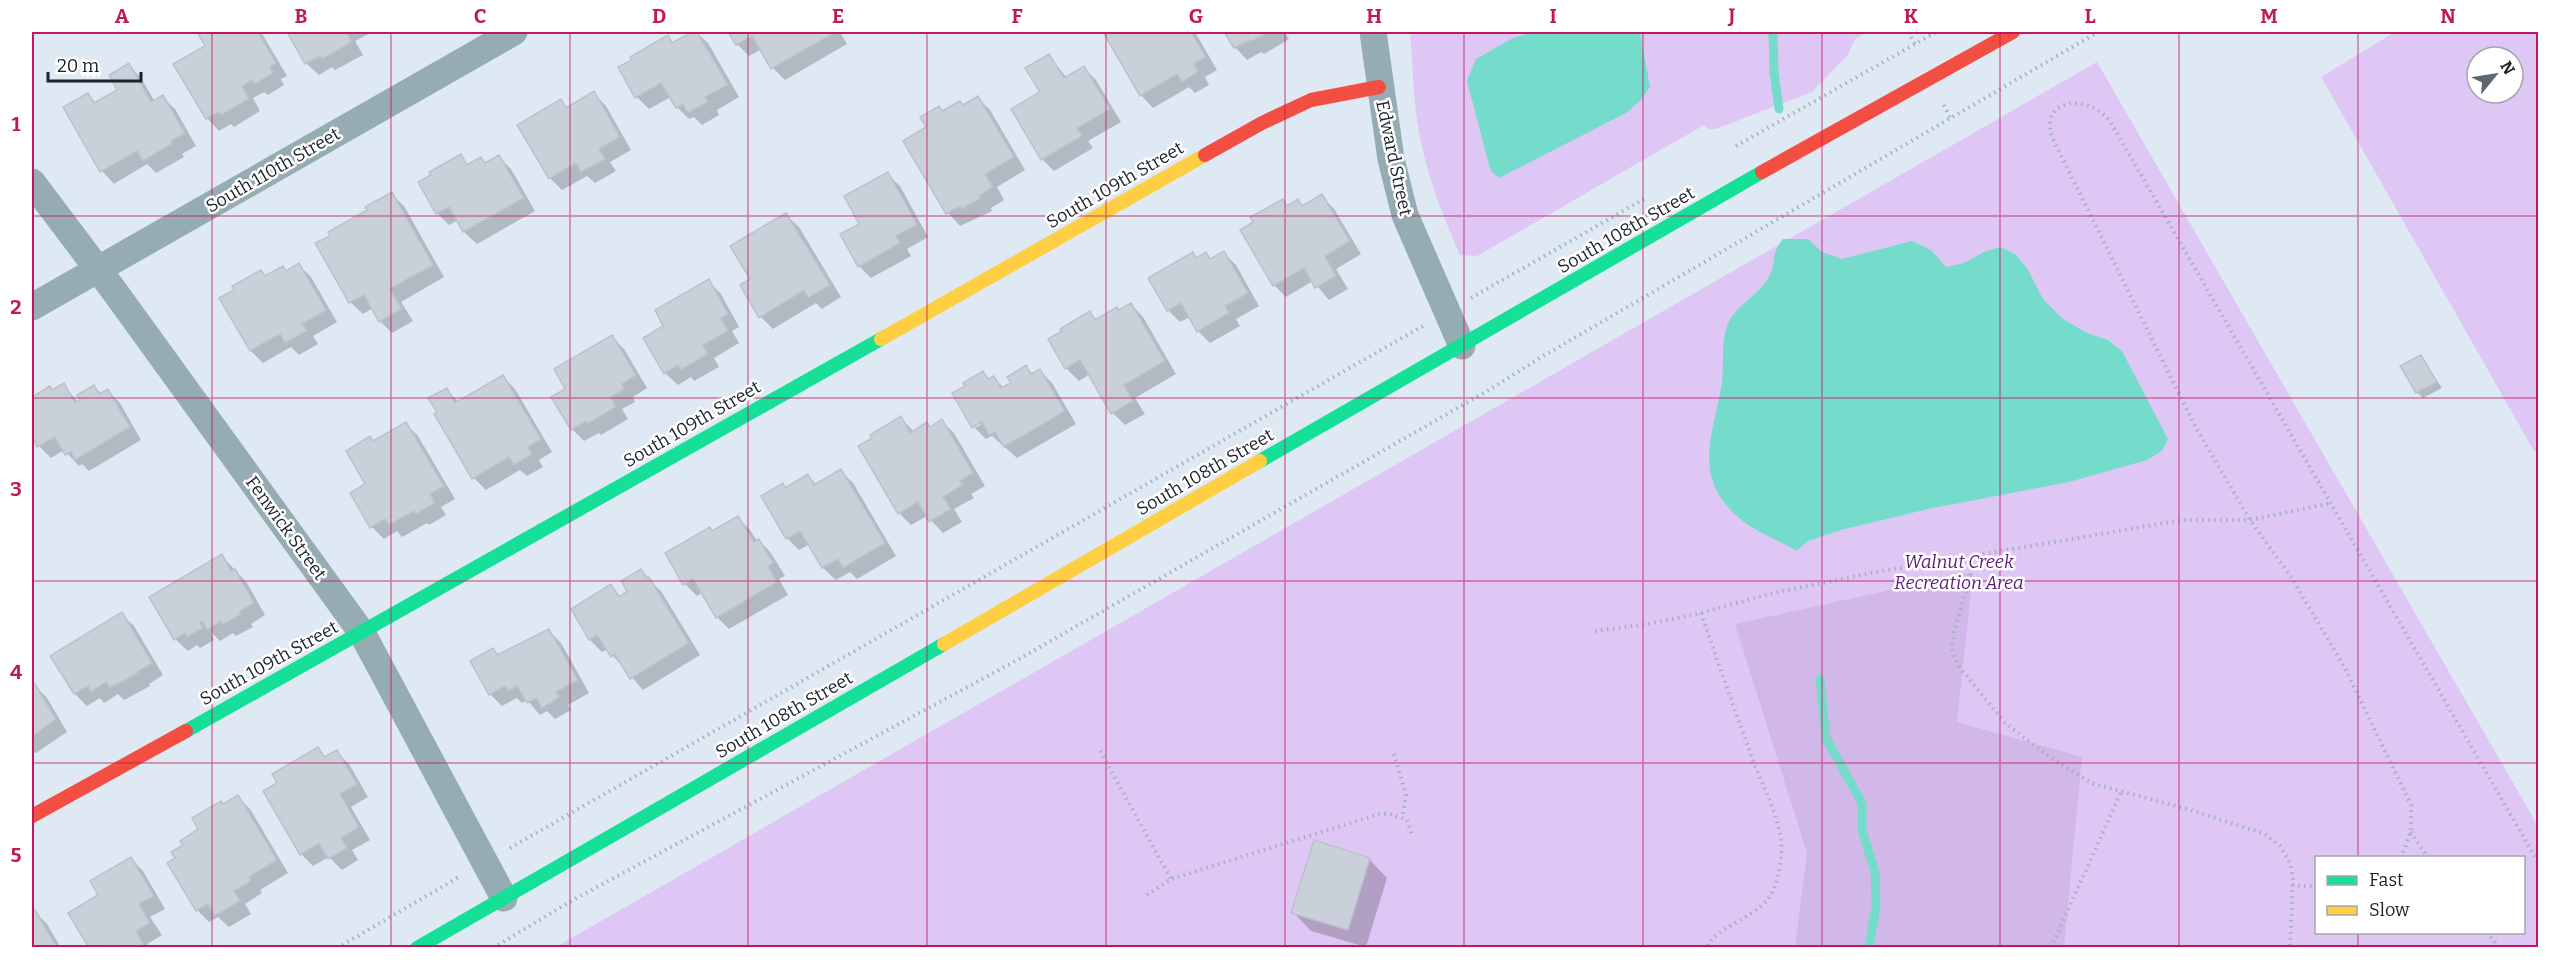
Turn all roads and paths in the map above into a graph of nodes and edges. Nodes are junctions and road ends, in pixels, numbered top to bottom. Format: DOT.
graph roads {
  1 [pos="514,32"];
  2 [pos="1373,32"];
  3 [pos="1936,32"];
  4 [pos="2013,32"];
  5 [pos="2098,32"];
  6 [pos="1379,87"];
  7 [pos="1730,149"];
  8 [pos="32,182"];
  9 [pos="1649,196"];
  10 [pos="99,269"];
  11 [pos="32,307"];
  12 [pos="1447,312"];
  13 [pos="1462,346"];
  14 [pos="2332,503"];
  15 [pos="2250,520"];
  16 [pos="1973,556"];
  17 [pos="1701,613"];
  18 [pos="1595,631"];
  19 [pos="362,633"];
  20 [pos="1100,751"];
  21 [pos="1394,754"];
  22 [pos="2121,792"];
  23 [pos="32,816"];
  24 [pos="1402,818"];
  25 [pos="2411,831"];
  26 [pos="1412,835"];
  27 [pos="2402,856"];
  28 [pos="2427,856"];
  29 [pos="485,862"];
  30 [pos="2538,862"];
  31 [pos="1171,879"];
  32 [pos="2292,885"];
  33 [pos="2315,887"];
  34 [pos="1147,895"];
  35 [pos="504,898"];
  36 [pos="2488,934"];
  37 [pos="337,948"];
  38 [pos="417,948"];
  39 [pos="493,948"];
  40 [pos="1707,948"];
  41 [pos="2051,948"];
  42 [pos="2290,948"];
  43 [pos="2500,948"];
  1 -- 10 [label="street, South 110th Street"];
  2 -- 6 [label="street, Edward Street"];
  3 -- 7 [label="path"];
  4 -- 13 [label="street, South 108th Street"];
  5 -- 39 [label="path"];
  6 -- 12 [label="street, Edward Street"];
  6 -- 19 [label="street, South 109th Street"];
  8 -- 10 [label="street, Fenwick Street"];
  9 -- 12 [label="path"];
  10 -- 11 [label="street, South 110th Street"];
  10 -- 19 [label="street, Fenwick Street"];
  12 -- 13 [label="street, Edward Street"];
  12 -- 29 [label="path"];
  13 -- 35 [label="street, South 108th Street"];
  14 -- 15 [label="path"];
  14 -- 15 [label="path"];
  14 -- 30 [label="path"];
  15 -- 16 [label="path"];
  15 -- 25 [label="path"];
  16 -- 17 [label="path"];
  16 -- 22 [label="path"];
  17 -- 18 [label="path"];
  17 -- 40 [label="path"];
  19 -- 23 [label="street, South 109th Street"];
  19 -- 29 [label="street, Fenwick Street"];
  20 -- 31 [label="path"];
  21 -- 24 [label="path"];
  22 -- 32 [label="path"];
  22 -- 41 [label="path"];
  24 -- 26 [label="path"];
  24 -- 31 [label="path"];
  25 -- 27 [label="path"];
  25 -- 28 [label="path"];
  29 -- 35 [label="street, Fenwick Street"];
  29 -- 37 [label="path"];
  31 -- 34 [label="path"];
  32 -- 33 [label="path"];
  32 -- 42 [label="path"];
  35 -- 38 [label="street, South 108th Street"];
  36 -- 43 [label="path"];
}
